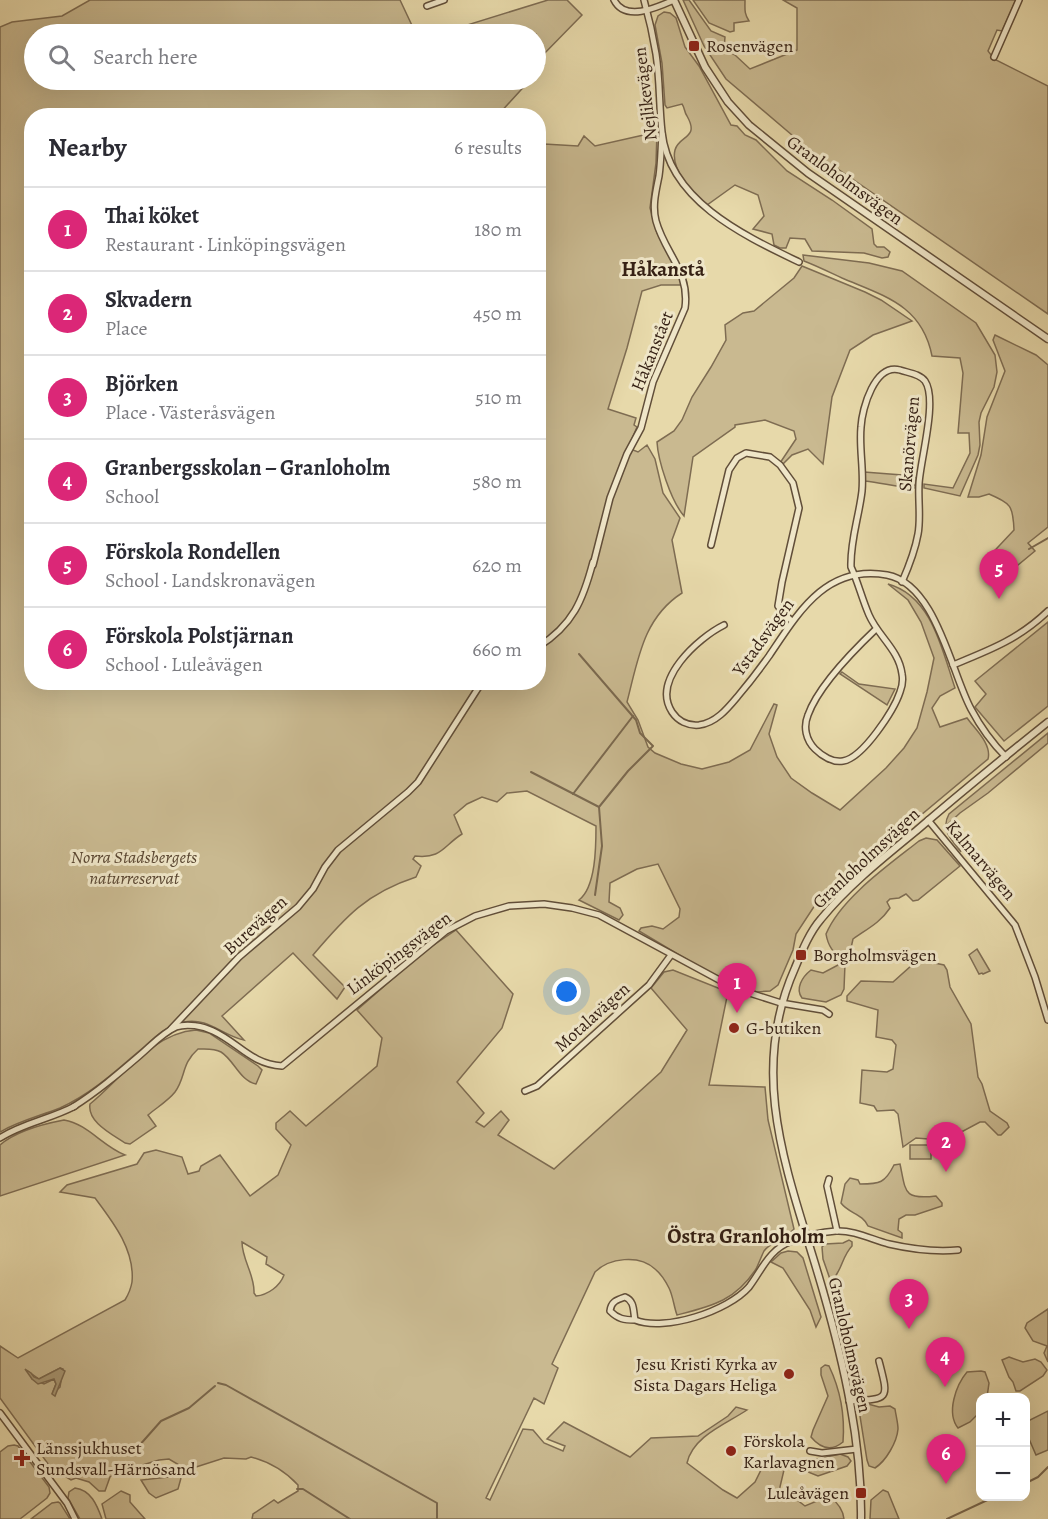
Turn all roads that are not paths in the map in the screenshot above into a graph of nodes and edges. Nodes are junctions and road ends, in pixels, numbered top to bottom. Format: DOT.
graph roads {
  1 [pos="444,0"];
  2 [pos="614,0"];
  3 [pos="644,0"];
  4 [pos="674,0"];
  5 [pos="1019,0"];
  6 [pos="427,6"];
  7 [pos="646,10"];
  8 [pos="994,57"];
  9 [pos="662,134"];
  10 [pos="799,262"];
  11 [pos="1048,339"];
  12 [pos="711,545"];
  13 [pos="855,575"];
  14 [pos="902,582"];
  15 [pos="1048,611"];
  16 [pos="792,621"];
  17 [pos="724,625"];
  18 [pos="876,629"];
  19 [pos="546,641"];
  20 [pos="953,665"];
  21 [pos="477,690"];
  22 [pos="1048,722"];
  23 [pos="1006,757"];
  24 [pos="928,820"];
  25 [pos="671,956"];
  26 [pos="781,1003"];
  27 [pos="829,1014"];
  28 [pos="1048,1020"];
  29 [pos="167,1032"];
  30 [pos="525,1091"];
  31 [pos="0,1138"];
  32 [pos="829,1179"];
  33 [pos="837,1231"];
  34 [pos="807,1238"];
  35 [pos="958,1250"];
  36 [pos="635,1320"];
  37 [pos="879,1361"];
  38 [pos="849,1401"];
  39 [pos="0,1413"];
  40 [pos="857,1449"];
  41 [pos="810,1451"];
  42 [pos="75,1519"];
  43 [pos="861,1519"];
  1 -- 6 [label="street"];
  2 -- 7 [label="street"];
  3 -- 7 [label="street, Nejlikevägen"];
  4 -- 7 [label="street"];
  4 -- 11 [label="street, Granloholmsvägen"];
  5 -- 8 [label="street"];
  7 -- 9 [label="street, Nejlikevägen"];
  9 -- 10 [label="street, Nejlikevägen"];
  9 -- 19 [label="street, Håkanstået"];
  12 -- 16 [label="street"];
  13 -- 14 [label="street, Ystadsvägen"];
  13 -- 14 [label="street, Skanörvägen"];
  13 -- 16 [label="street, Ystadsvägen"];
  13 -- 18 [label="street"];
  14 -- 20 [label="street, Ystadsvägen"];
  15 -- 20 [label="street"];
  16 -- 17 [label="street, Ystadsvägen"];
  18 -- 18 [label="street"];
  20 -- 23 [label="street, Ystadsvägen"];
  21 -- 29 [label="street, Burevägen"];
  22 -- 23 [label="street, Granloholmsvägen"];
  23 -- 24 [label="street, Granloholmsvägen"];
  24 -- 26 [label="street, Granloholmsvägen"];
  24 -- 28 [label="street, Kalmarvägen"];
  25 -- 26 [label="street, Linköpingsvägen"];
  25 -- 29 [label="street, Linköpingsvägen"];
  25 -- 30 [label="street, Motalavägen"];
  26 -- 27 [label="street"];
  26 -- 34 [label="street, Granloholmsvägen"];
  29 -- 31 [label="street, Burevägen"];
  32 -- 33 [label="street"];
  33 -- 34 [label="street"];
  33 -- 35 [label="street"];
  34 -- 36 [label="street"];
  34 -- 38 [label="street, Granloholmsvägen"];
  36 -- 36 [label="street"];
  37 -- 38 [label="street"];
  38 -- 40 [label="street, Granloholmsvägen"];
  39 -- 42 [label="street"];
  40 -- 41 [label="street"];
  40 -- 43 [label="street, Granloholmsvägen"];
}
